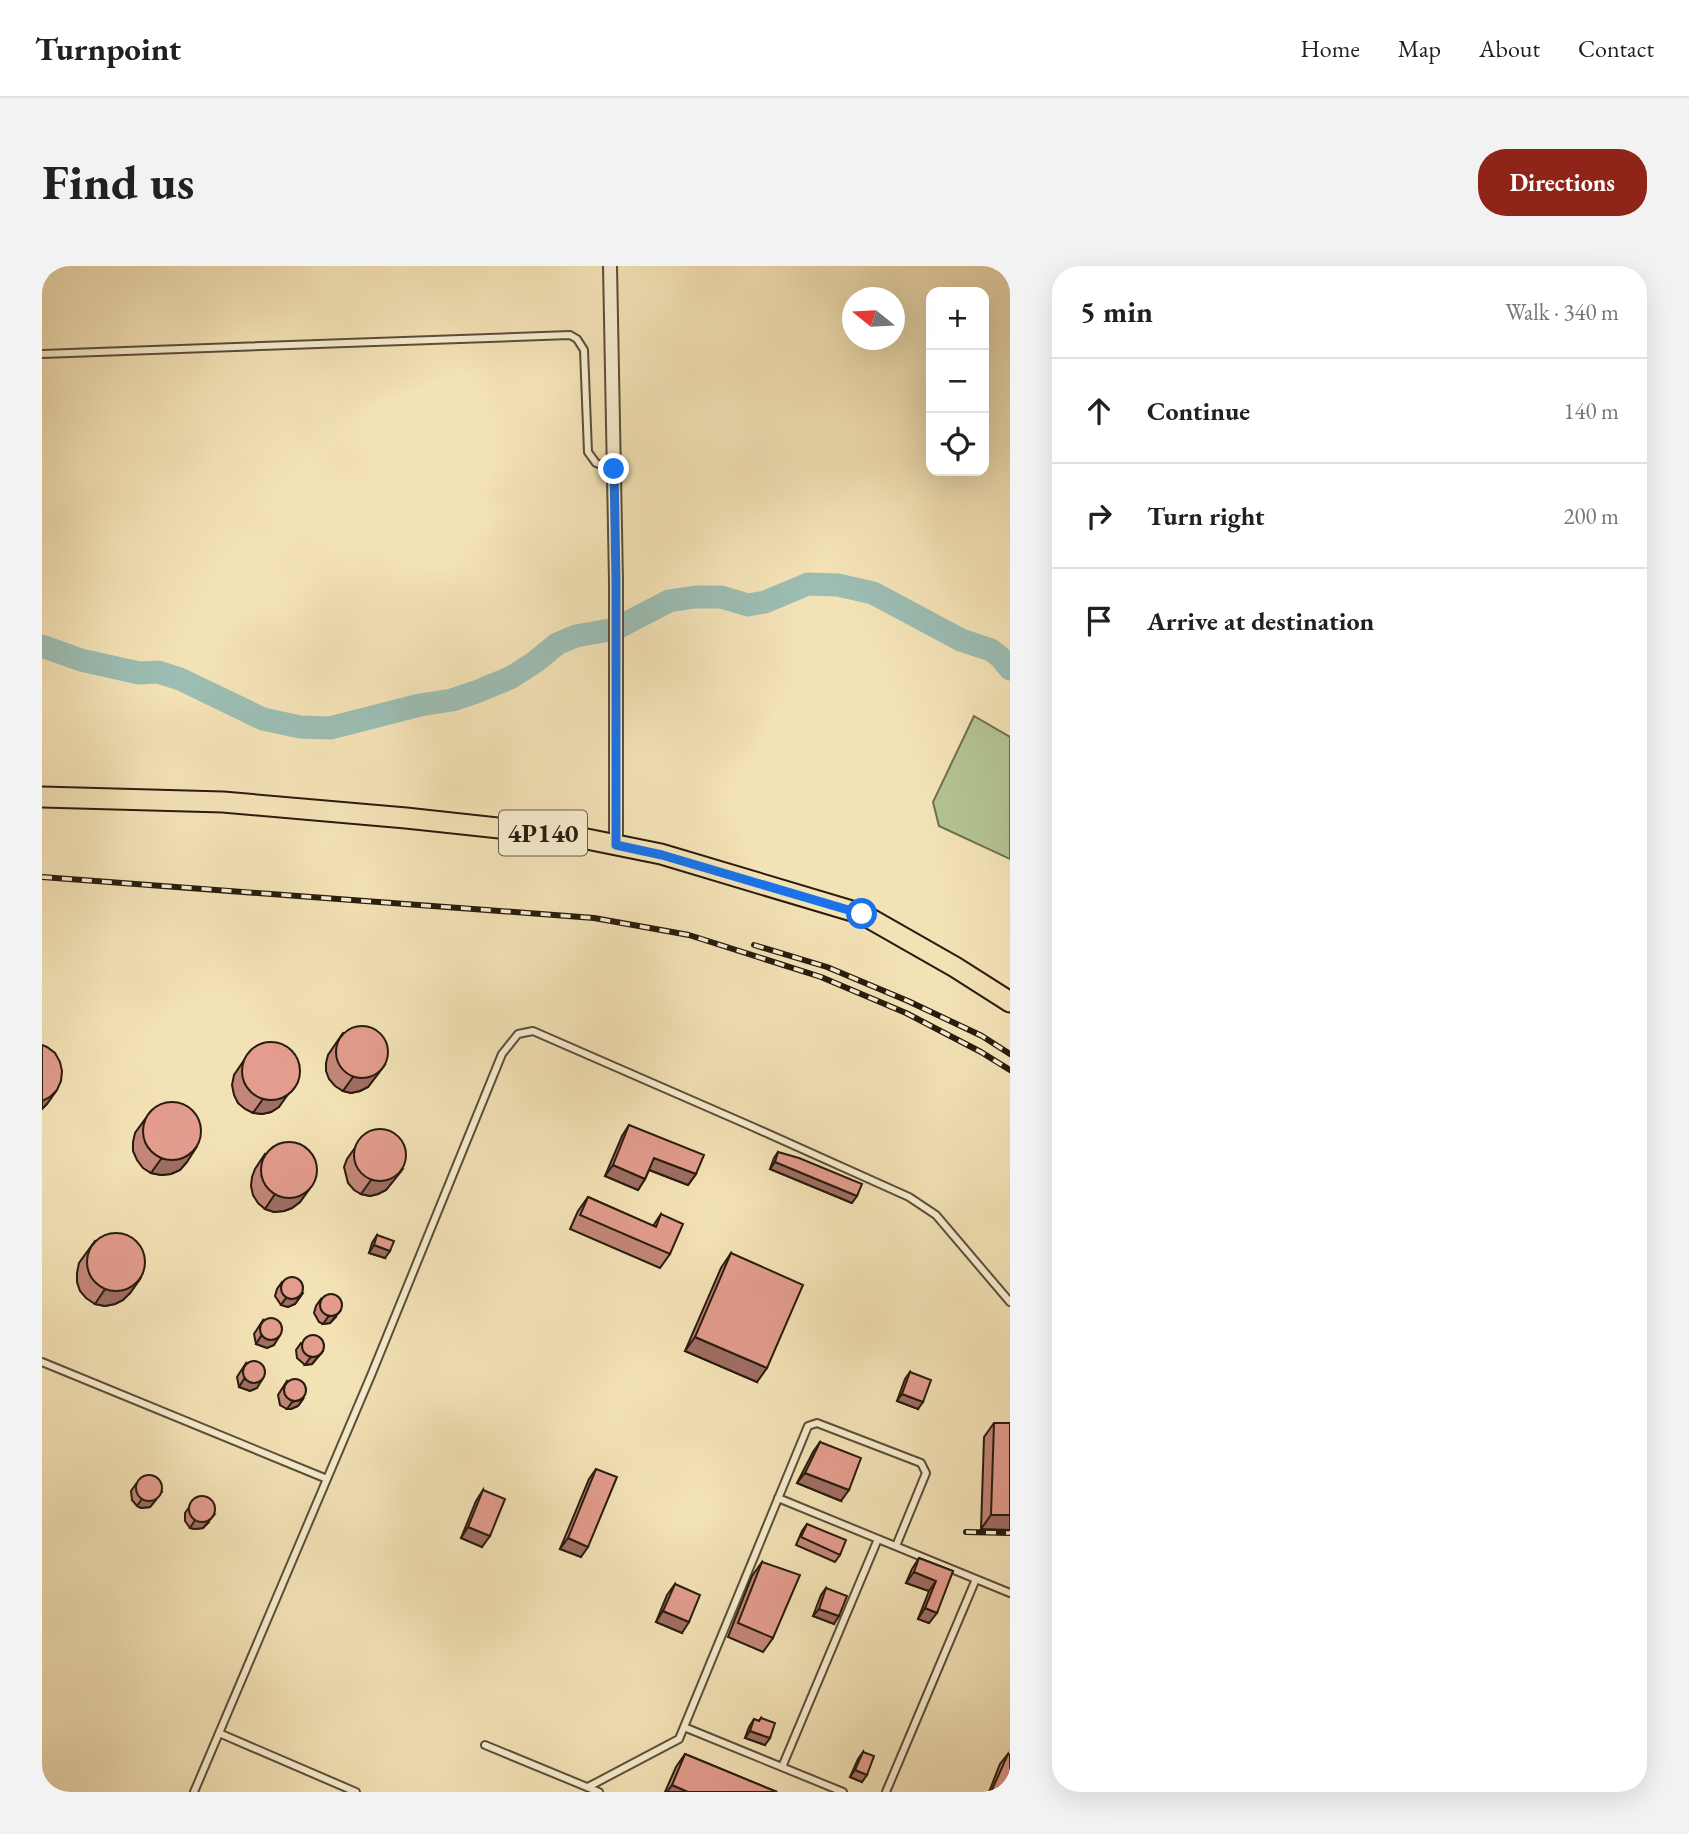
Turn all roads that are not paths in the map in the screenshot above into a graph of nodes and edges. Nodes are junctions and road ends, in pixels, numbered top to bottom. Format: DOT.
graph roads {
  1 [pos="610,266"];
  2 [pos="42,354"];
  3 [pos="614,469"];
  4 [pos="42,797"];
  5 [pos="616,845"];
  6 [pos="1010,1002"];
  7 [pos="1010,1302"];
  8 [pos="42,1362"];
  9 [pos="327,1479"];
  10 [pos="778,1497"];
  11 [pos="878,1539"];
  12 [pos="896,1546"];
  13 [pos="976,1579"];
  14 [pos="1010,1593"];
  15 [pos="684,1727"];
  16 [pos="219,1733"];
  17 [pos="485,1745"];
  18 [pos="782,1767"];
  19 [pos="588,1787"];
  20 [pos="194,1792"];
  21 [pos="356,1792"];
  22 [pos="599,1792"];
  23 [pos="843,1792"];
  24 [pos="886,1792"];
  1 -- 3 [label="street"];
  2 -- 3 [label="lane"];
  3 -- 5 [label="street"];
  4 -- 5 [label="main road, 4P140"];
  5 -- 6 [label="main road, 4P140"];
  7 -- 9 [label="lane"];
  8 -- 9 [label="lane"];
  9 -- 16 [label="lane"];
  10 -- 11 [label="lane"];
  10 -- 12 [label="lane"];
  10 -- 15 [label="lane"];
  11 -- 12 [label="lane"];
  11 -- 18 [label="lane"];
  12 -- 13 [label="lane"];
  13 -- 14 [label="lane"];
  13 -- 24 [label="lane"];
  15 -- 18 [label="lane"];
  15 -- 19 [label="lane"];
  16 -- 20 [label="lane"];
  16 -- 21 [label="lane"];
  17 -- 19 [label="lane"];
  18 -- 23 [label="lane"];
  19 -- 22 [label="lane"];
}
